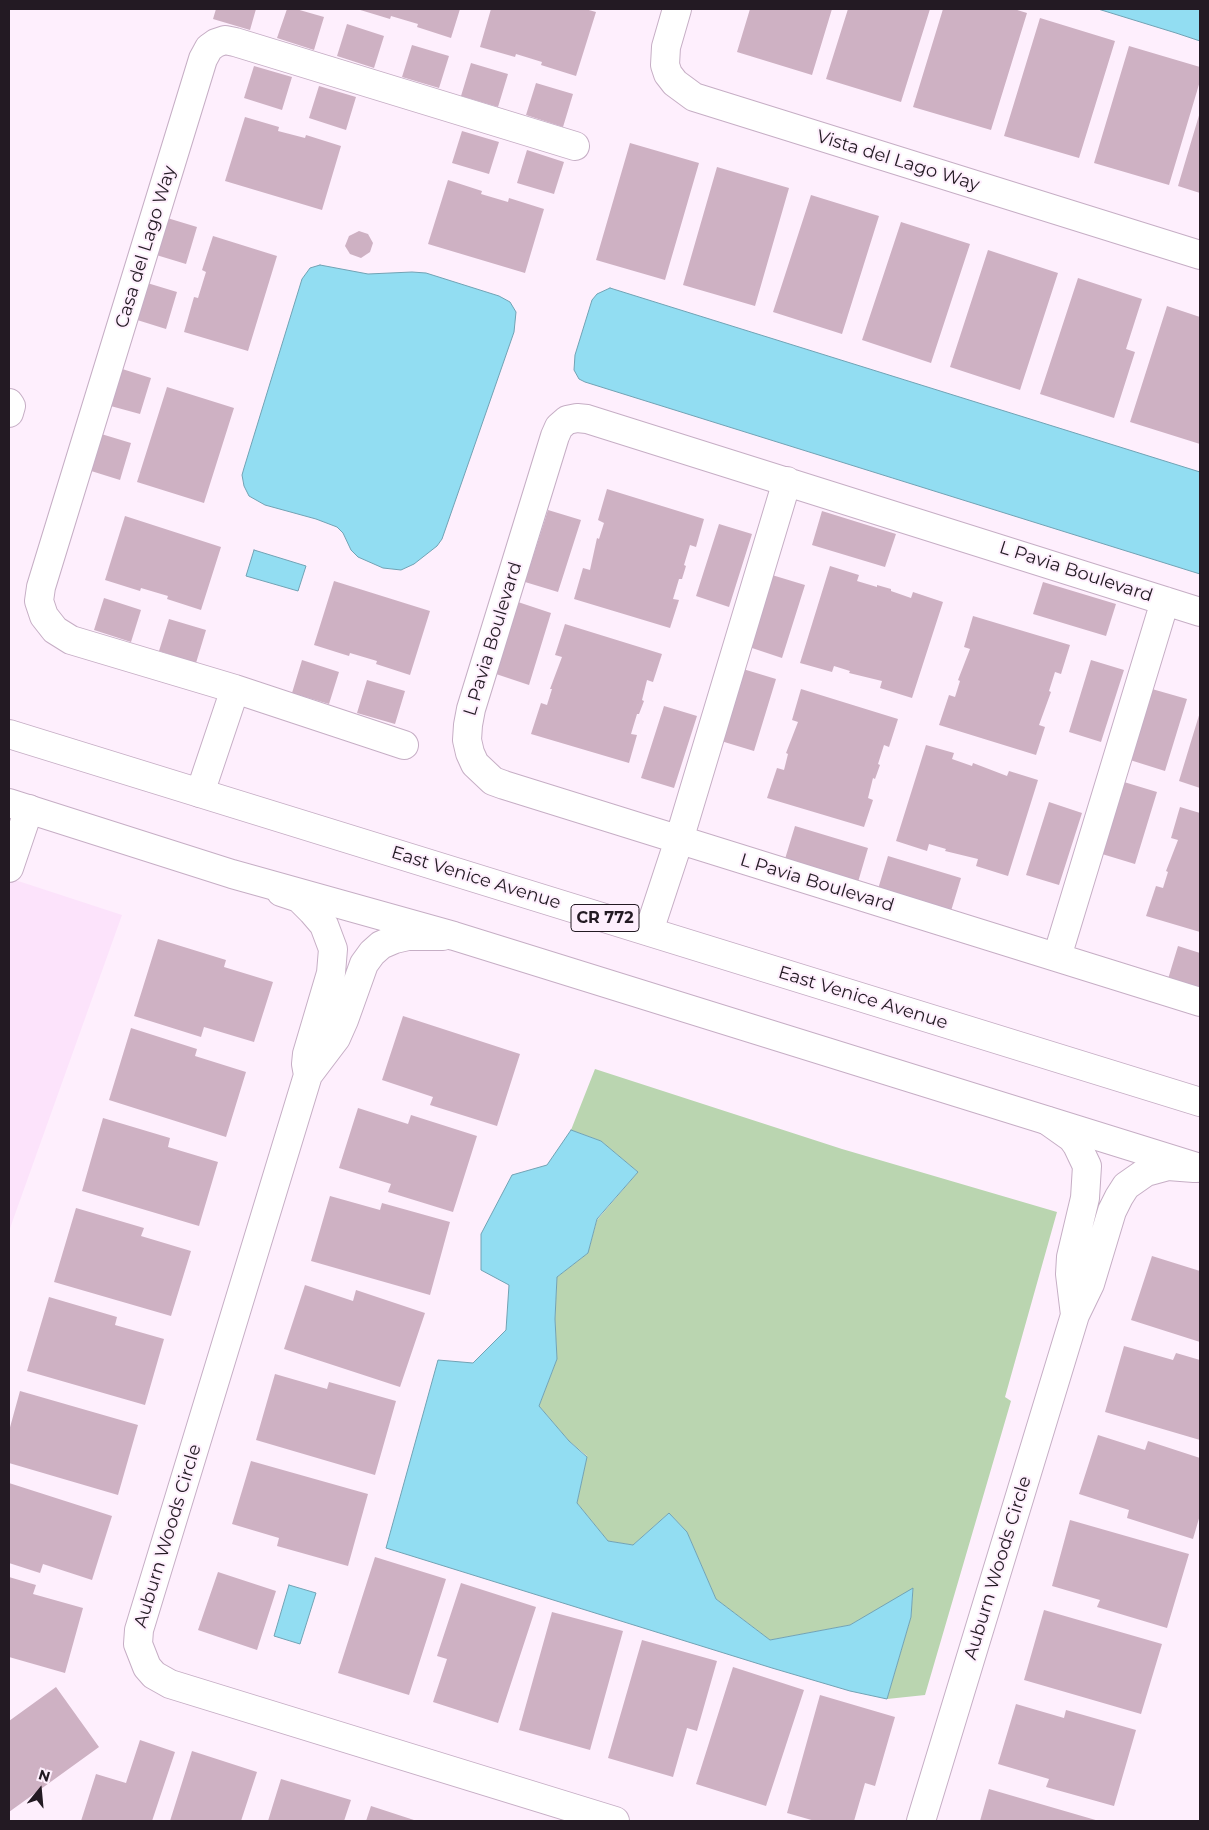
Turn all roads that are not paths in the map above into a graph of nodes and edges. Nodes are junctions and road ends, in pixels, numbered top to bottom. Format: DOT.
graph roads {
  1 [pos="677,9"];
  2 [pos="574,146"];
  3 [pos="1200,255"];
  4 [pos="9,403"];
  5 [pos="9,413"];
  6 [pos="787,481"];
  7 [pos="1165,601"];
  8 [pos="1200,612"];
  9 [pos="234,689"];
  10 [pos="9,734"];
  11 [pos="404,745"];
  12 [pos="200,793"];
  13 [pos="19,806"];
  14 [pos="679,840"];
  15 [pos="9,868"];
  16 [pos="232,874"];
  17 [pos="649,931"];
  18 [pos="454,936"];
  19 [pos="1057,958"];
  20 [pos="1200,1002"];
  21 [pos="308,1075"];
  22 [pos="1200,1102"];
  23 [pos="1048,1121"];
  24 [pos="1200,1168"];
  25 [pos="1075,1315"];
  26 [pos="615,1821"];
  27 [pos="921,1821"];
  1 -- 3 [label="street, Vista del Lago Way"];
  2 -- 9 [label="street, Casa del Lago Way"];
  4 -- 5 [label="street"];
  6 -- 7 [label="street, L Pavia Boulevard"];
  6 -- 14 [label="street"];
  6 -- 14 [label="street, L Pavia Boulevard"];
  7 -- 8 [label="street, L Pavia Boulevard"];
  7 -- 19 [label="street"];
  9 -- 11 [label="street, Casa del Lago Way"];
  9 -- 12 [label="street"];
  10 -- 12 [label="street, East Venice Avenue / CR 772"];
  12 -- 17 [label="street, East Venice Avenue / CR 772"];
  13 -- 15 [label="street"];
  13 -- 16 [label="street"];
  14 -- 17 [label="street"];
  14 -- 19 [label="street, L Pavia Boulevard"];
  16 -- 18 [label="street"];
  16 -- 21 [label="street, Auburn Woods Circle"];
  17 -- 22 [label="street, East Venice Avenue / CR 772"];
  18 -- 21 [label="street, Auburn Woods Circle"];
  18 -- 23 [label="street"];
  19 -- 20 [label="street, L Pavia Boulevard"];
  21 -- 26 [label="street, Auburn Woods Circle"];
  23 -- 24 [label="street"];
  23 -- 25 [label="street, Auburn Woods Circle"];
  24 -- 25 [label="street, Auburn Woods Circle"];
  25 -- 27 [label="street, Auburn Woods Circle"];
}
